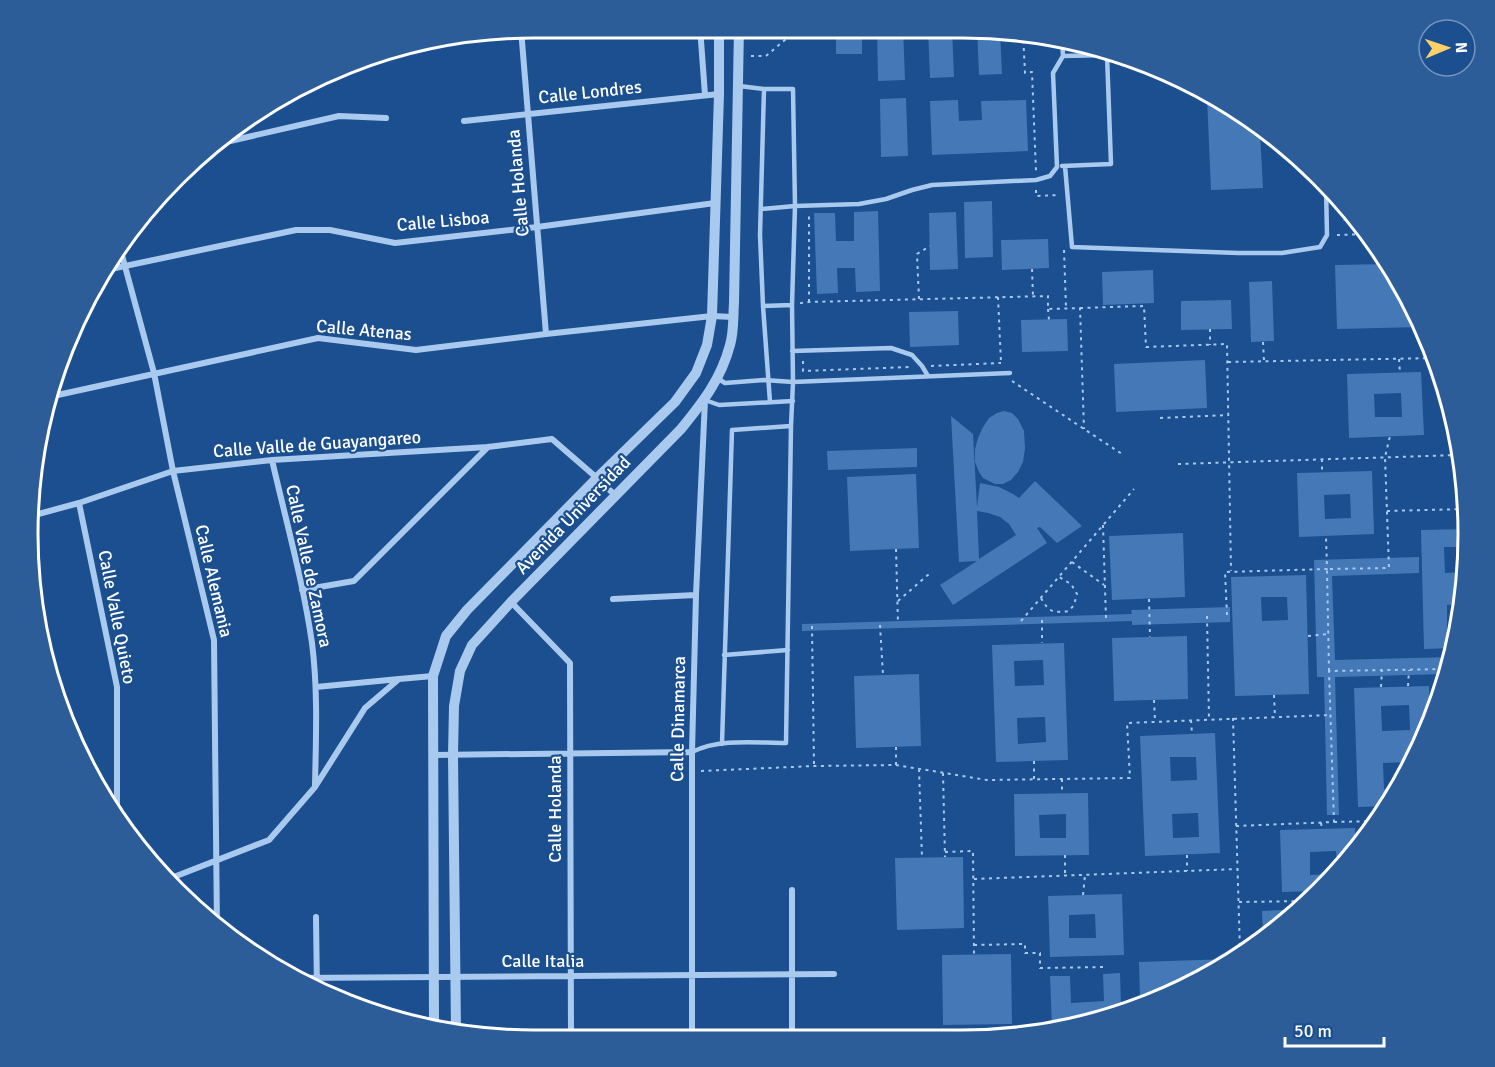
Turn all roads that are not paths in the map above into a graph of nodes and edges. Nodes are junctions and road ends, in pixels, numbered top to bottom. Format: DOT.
graph roads {
  1 [pos="522,38"];
  2 [pos="701,38"];
  3 [pos="718,38"];
  4 [pos="739,38"];
  5 [pos="1063,48"];
  6 [pos="1094,55"];
  7 [pos="1063,56"];
  8 [pos="1108,60"];
  9 [pos="739,86"];
  10 [pos="764,89"];
  11 [pos="719,94"];
  12 [pos="705,95"];
  13 [pos="528,114"];
  14 [pos="386,118"];
  15 [pos="464,121"];
  16 [pos="237,137"];
  17 [pos="1057,166"];
  18 [pos="1065,166"];
  19 [pos="1326,198"];
  20 [pos="715,203"];
  21 [pos="795,206"];
  22 [pos="761,209"];
  23 [pos="537,227"];
  24 [pos="122,257"];
  25 [pos="124,266"];
  26 [pos="115,268"];
  27 [pos="792,304"];
  28 [pos="763,306"];
  29 [pos="712,316"];
  30 [pos="733,317"];
  31 [pos="546,334"];
  32 [pos="792,351"];
  33 [pos="154,373"];
  34 [pos="1010,373"];
  35 [pos="928,376"];
  36 [pos="717,378"];
  37 [pos="769,381"];
  38 [pos="793,382"];
  39 [pos="57,395"];
  40 [pos="705,400"];
  41 [pos="793,401"];
  42 [pos="770,402"];
  43 [pos="791,426"];
  44 [pos="488,447"];
  45 [pos="272,460"];
  46 [pos="174,471"];
  47 [pos="597,478"];
  48 [pos="616,496"];
  49 [pos="79,502"];
  50 [pos="39,514"];
  51 [pos="302,590"];
  52 [pos="696,595"];
  53 [pos="613,599"];
  54 [pos="511,602"];
  55 [pos="788,650"];
  56 [pos="723,655"];
  57 [pos="433,676"];
  58 [pos="399,679"];
  59 [pos="316,687"];
  60 [pos="722,744"];
  61 [pos="692,752"];
  62 [pos="570,754"];
  63 [pos="433,755"];
  64 [pos="453,755"];
  65 [pos="315,786"];
  66 [pos="117,803"];
  67 [pos="217,861"];
  68 [pos="175,876"];
  69 [pos="792,890"];
  70 [pos="217,915"];
  71 [pos="316,917"];
  72 [pos="834,974"];
  73 [pos="692,975"];
  74 [pos="792,975"];
  75 [pos="570,976"];
  76 [pos="434,977"];
  77 [pos="455,977"];
  78 [pos="317,978"];
  79 [pos="434,1019"];
  80 [pos="456,1023"];
  81 [pos="571,1030"];
  82 [pos="692,1030"];
  83 [pos="792,1030"];
  1 -- 13 [label="street, Calle Holanda"];
  2 -- 12 [label="street"];
  3 -- 11 [label="street, Avenida Universidad"];
  4 -- 9 [label="street, Avenida Universidad"];
  5 -- 7 [label="lane"];
  6 -- 7 [label="lane"];
  7 -- 17 [label="lane"];
  8 -- 18 [label="lane"];
  9 -- 10 [label="lane"];
  9 -- 30 [label="street, Avenida Universidad"];
  10 -- 21 [label="lane"];
  10 -- 22 [label="lane"];
  11 -- 12 [label="street, Calle Londres"];
  11 -- 20 [label="street, Avenida Universidad"];
  12 -- 13 [label="street, Calle Londres"];
  13 -- 15 [label="street, Calle Londres"];
  13 -- 23 [label="street, Calle Holanda"];
  14 -- 16 [label="street"];
  17 -- 18 [label="lane"];
  17 -- 21 [label="lane"];
  18 -- 19 [label="lane"];
  20 -- 23 [label="street, Calle Lisboa"];
  20 -- 29 [label="street, Avenida Universidad"];
  21 -- 22 [label="lane"];
  21 -- 27 [label="lane"];
  22 -- 28 [label="lane"];
  23 -- 25 [label="street, Calle Lisboa"];
  23 -- 31 [label="street, Calle Holanda"];
  24 -- 25 [label="street, Calle Alemania"];
  25 -- 26 [label="street, Calle Lisboa"];
  25 -- 33 [label="street, Calle Alemania"];
  27 -- 28 [label="lane"];
  27 -- 32 [label="lane"];
  28 -- 37 [label="lane"];
  29 -- 30 [label="street, Calle Atenas"];
  29 -- 31 [label="street, Calle Atenas"];
  29 -- 47 [label="street, Avenida Universidad"];
  30 -- 36 [label="street, Avenida Universidad"];
  31 -- 33 [label="street, Calle Atenas"];
  32 -- 35 [label="lane"];
  32 -- 38 [label="lane"];
  33 -- 39 [label="street, Calle Atenas"];
  33 -- 46 [label="street, Calle Alemania"];
  34 -- 35 [label="lane"];
  35 -- 38 [label="lane"];
  36 -- 37 [label="lane"];
  36 -- 40 [label="street, Avenida Universidad"];
  37 -- 38 [label="lane"];
  37 -- 42 [label="lane"];
  38 -- 41 [label="lane"];
  40 -- 42 [label="lane"];
  40 -- 48 [label="street, Avenida Universidad"];
  40 -- 52 [label="street, Calle Dinamarca"];
  41 -- 42 [label="lane"];
  41 -- 43 [label="lane"];
  43 -- 55 [label="lane"];
  43 -- 56 [label="lane"];
  44 -- 45 [label="street, Calle Valle de Guayangareo"];
  44 -- 47 [label="street, Calle Valle de Guayangareo"];
  44 -- 51 [label="street"];
  45 -- 46 [label="street, Calle Valle de Guayangareo"];
  45 -- 51 [label="street, Calle Valle de Zamora"];
  46 -- 49 [label="street, Calle Valle de Guayangareo"];
  46 -- 67 [label="street, Calle Alemania"];
  47 -- 48 [label="street, Calle Valle de Guayangareo"];
  47 -- 57 [label="street, Avenida Universidad"];
  48 -- 54 [label="street, Avenida Universidad"];
  49 -- 50 [label="street, Calle Valle de Guayangareo"];
  49 -- 66 [label="street, Calle Valle Quieto"];
  51 -- 59 [label="street, Calle Valle de Zamora"];
  52 -- 53 [label="street"];
  52 -- 61 [label="street, Calle Dinamarca"];
  54 -- 62 [label="street, Calle Holanda"];
  54 -- 64 [label="street, Avenida Universidad"];
  55 -- 56 [label="lane"];
  55 -- 60 [label="lane"];
  56 -- 60 [label="lane"];
  57 -- 58 [label="street"];
  57 -- 63 [label="street, Avenida Universidad"];
  58 -- 59 [label="street"];
  58 -- 65 [label="street"];
  59 -- 65 [label="street, Calle Valle de Zamora"];
  60 -- 61 [label="lane"];
  61 -- 62 [label="street"];
  61 -- 73 [label="street, Calle Dinamarca"];
  62 -- 64 [label="street"];
  62 -- 75 [label="street, Calle Holanda"];
  63 -- 64 [label="street"];
  63 -- 76 [label="street, Avenida Universidad"];
  64 -- 77 [label="street, Avenida Universidad"];
  65 -- 67 [label="street"];
  67 -- 68 [label="street"];
  67 -- 70 [label="street, Calle Alemania"];
  69 -- 74 [label="street"];
  71 -- 78 [label="street"];
  72 -- 74 [label="street, Calle Italia"];
  73 -- 74 [label="street, Calle Italia"];
  73 -- 75 [label="street, Calle Italia"];
  73 -- 82 [label="street, Calle Dinamarca"];
  74 -- 83 [label="street"];
  75 -- 77 [label="street, Calle Italia"];
  75 -- 81 [label="street, Calle Holanda"];
  76 -- 77 [label="street, Calle Italia"];
  76 -- 78 [label="street, Calle Italia"];
  76 -- 79 [label="street, Avenida Universidad"];
  77 -- 80 [label="street, Avenida Universidad"];
}
